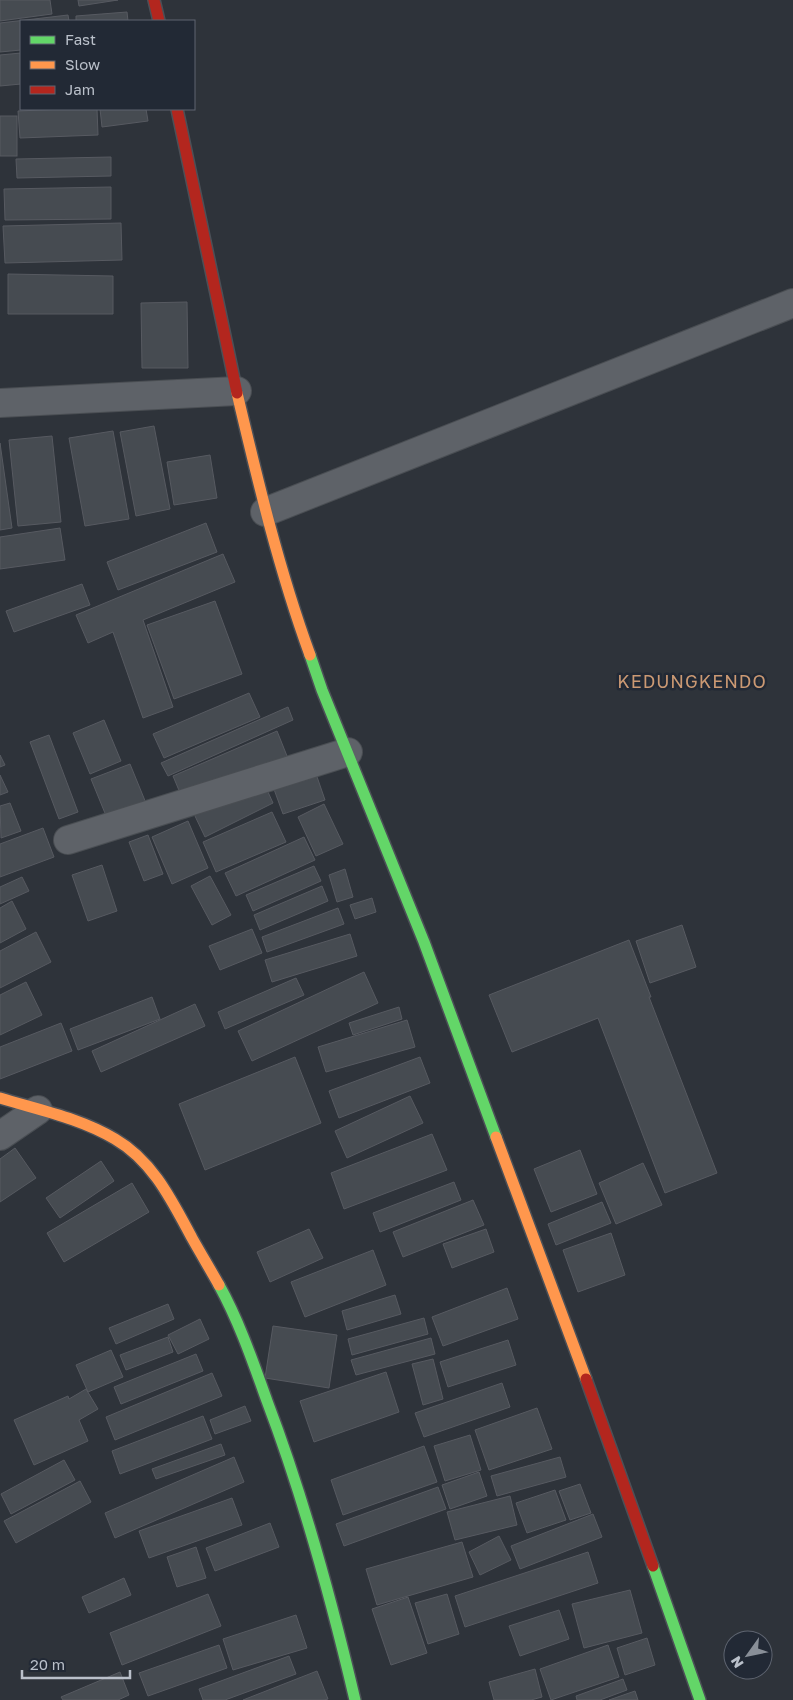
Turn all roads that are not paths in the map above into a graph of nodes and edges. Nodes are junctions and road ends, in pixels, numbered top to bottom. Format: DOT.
graph roads {
  1 [pos="154,0"];
  2 [pos="159,20"];
  3 [pos="177,110"];
  4 [pos="793,303"];
  5 [pos="237,391"];
  6 [pos="0,403"];
  7 [pos="265,512"];
  8 [pos="348,752"];
  9 [pos="68,840"];
  10 [pos="0,1098"];
  11 [pos="38,1110"];
  12 [pos="0,1136"];
  13 [pos="355,1700"];
  14 [pos="700,1700"];
  1 -- 2 [label="street"];
  3 -- 5 [label="street"];
  4 -- 7 [label="street"];
  5 -- 6 [label="street"];
  5 -- 7 [label="street"];
  7 -- 8 [label="street"];
  8 -- 9 [label="street"];
  8 -- 14 [label="street"];
  10 -- 11 [label="street"];
  11 -- 12 [label="street"];
  11 -- 13 [label="street"];
}
